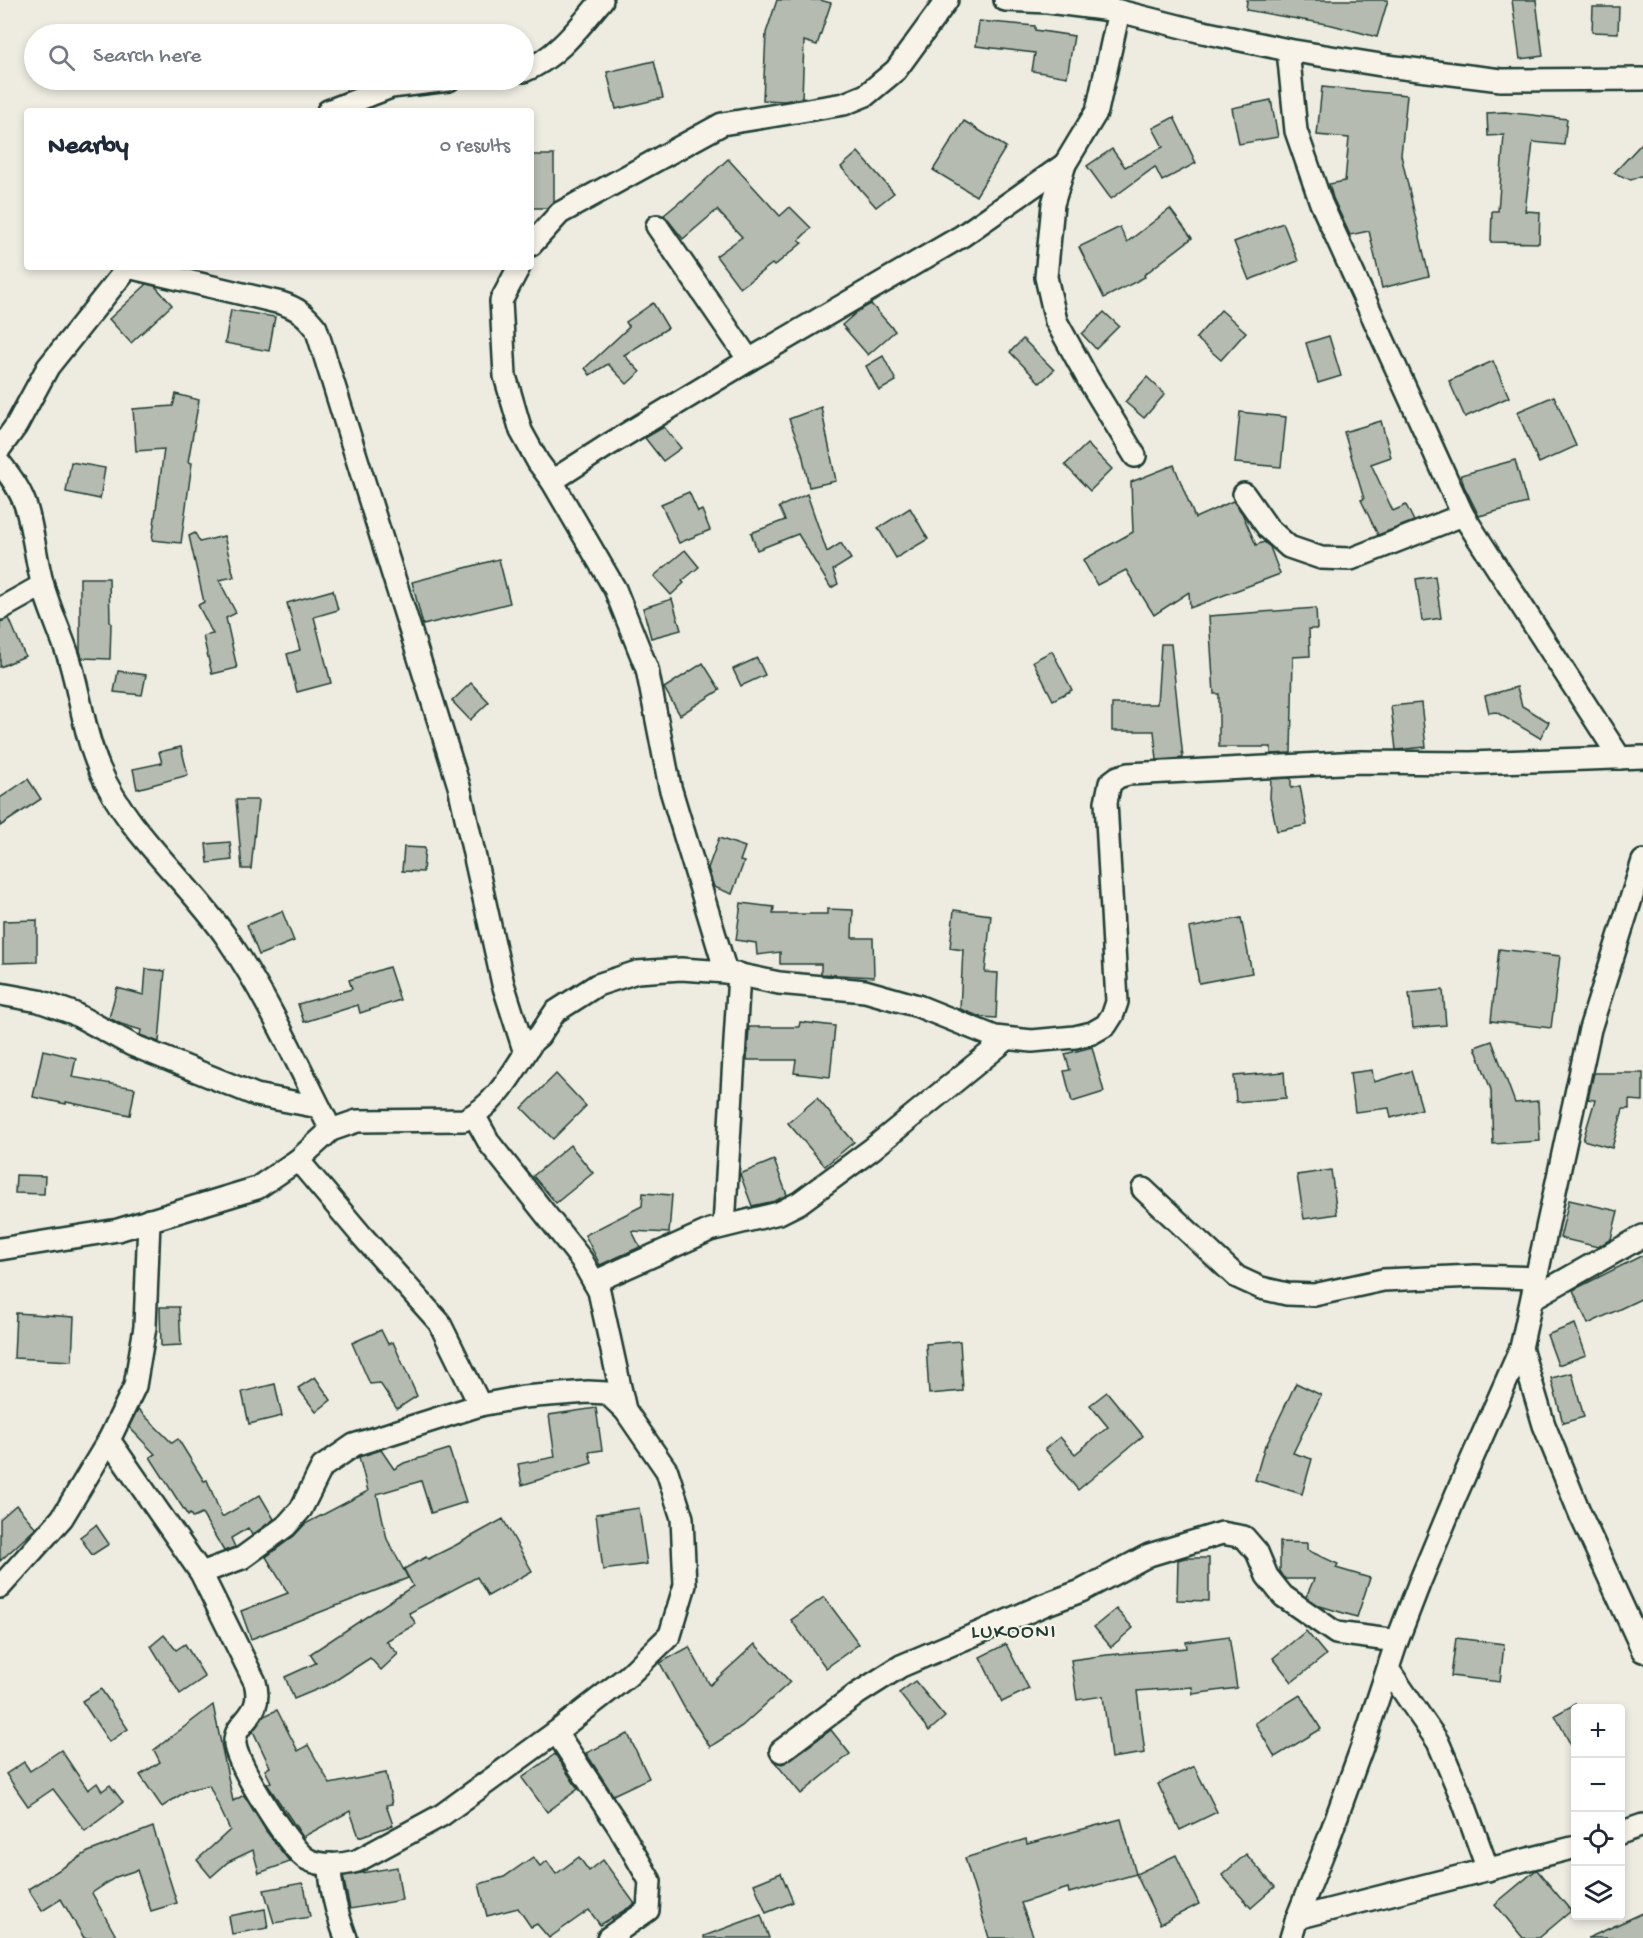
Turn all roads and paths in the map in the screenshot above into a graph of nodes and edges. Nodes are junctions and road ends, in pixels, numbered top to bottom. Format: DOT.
graph roads {
  1 [pos="602,0"];
  2 [pos="947,0"];
  3 [pos="1005,0"];
  4 [pos="1149,9"];
  5 [pos="1119,11"];
  6 [pos="1288,50"];
  7 [pos="534,65"];
  8 [pos="1643,79"];
  9 [pos="383,90"];
  10 [pos="336,108"];
  11 [pos="1065,164"];
  12 [pos="657,226"];
  13 [pos="534,242"];
  14 [pos="126,270"];
  15 [pos="141,270"];
  16 [pos="517,270"];
  17 [pos="749,360"];
  18 [pos="0,448"];
  19 [pos="1135,456"];
  20 [pos="0,463"];
  21 [pos="552,481"];
  22 [pos="1244,494"];
  23 [pos="1463,515"];
  24 [pos="43,585"];
  25 [pos="0,609"];
  26 [pos="1643,757"];
  27 [pos="1620,758"];
  28 [pos="1643,861"];
  29 [pos="733,973"];
  30 [pos="0,994"];
  31 [pos="1007,1039"];
  32 [pos="525,1053"];
  33 [pos="319,1107"];
  34 [pos="474,1115"];
  35 [pos="331,1130"];
  36 [pos="298,1160"];
  37 [pos="1143,1189"];
  38 [pos="149,1220"];
  39 [pos="724,1226"];
  40 [pos="1643,1236"];
  41 [pos="0,1249"];
  42 [pos="594,1282"];
  43 [pos="1535,1288"];
  44 [pos="1521,1348"];
  45 [pos="480,1405"];
  46 [pos="626,1410"];
  47 [pos="109,1440"];
  48 [pos="201,1573"];
  49 [pos="0,1587"];
  50 [pos="1397,1641"];
  51 [pos="1643,1651"];
  52 [pos="1388,1669"];
  53 [pos="556,1732"];
  54 [pos="781,1751"];
  55 [pos="1643,1825"];
  56 [pos="1625,1831"];
  57 [pos="1571,1848"];
  58 [pos="330,1864"];
  59 [pos="1488,1870"];
  60 [pos="1294,1928"];
  61 [pos="346,1938"];
  62 [pos="608,1938"];
  1 -- 7 [label="street"];
  2 -- 13 [label="street"];
  3 -- 5 [label="street"];
  4 -- 5 [label="street"];
  4 -- 6 [label="street"];
  5 -- 11 [label="street"];
  6 -- 8 [label="street"];
  6 -- 23 [label="street"];
  9 -- 10 [label="street"];
  11 -- 17 [label="street"];
  11 -- 19 [label="street"];
  12 -- 17 [label="street"];
  14 -- 18 [label="street"];
  15 -- 32 [label="street"];
  16 -- 21 [label="street"];
  17 -- 21 [label="street"];
  20 -- 24 [label="street"];
  21 -- 29 [label="street"];
  22 -- 23 [label="street"];
  23 -- 27 [label="street"];
  24 -- 25 [label="street"];
  24 -- 33 [label="street"];
  26 -- 27 [label="street"];
  27 -- 31 [label="street"];
  28 -- 43 [label="street"];
  29 -- 31 [label="street"];
  29 -- 32 [label="street"];
  29 -- 39 [label="street"];
  30 -- 33 [label="street"];
  31 -- 39 [label="street"];
  32 -- 34 [label="street"];
  33 -- 35 [label="street"];
  34 -- 35 [label="street"];
  34 -- 42 [label="street"];
  35 -- 36 [label="street"];
  36 -- 38 [label="street"];
  36 -- 45 [label="street"];
  37 -- 43 [label="street"];
  38 -- 41 [label="street"];
  38 -- 47 [label="street"];
  39 -- 42 [label="street"];
  40 -- 43 [label="street"];
  42 -- 46 [label="street"];
  43 -- 44 [label="street"];
  44 -- 50 [label="street"];
  44 -- 51 [label="street"];
  45 -- 46 [label="street"];
  45 -- 48 [label="street"];
  46 -- 53 [label="street"];
  47 -- 48 [label="street"];
  47 -- 49 [label="street"];
  48 -- 58 [label="street"];
  50 -- 52 [label="street"];
  50 -- 54 [label="street"];
  52 -- 59 [label="street"];
  52 -- 60 [label="street"];
  53 -- 58 [label="street"];
  53 -- 62 [label="street"];
  55 -- 56 [label="street"];
  57 -- 59 [label="street"];
  58 -- 61 [label="street"];
  59 -- 60 [label="street"];
}
